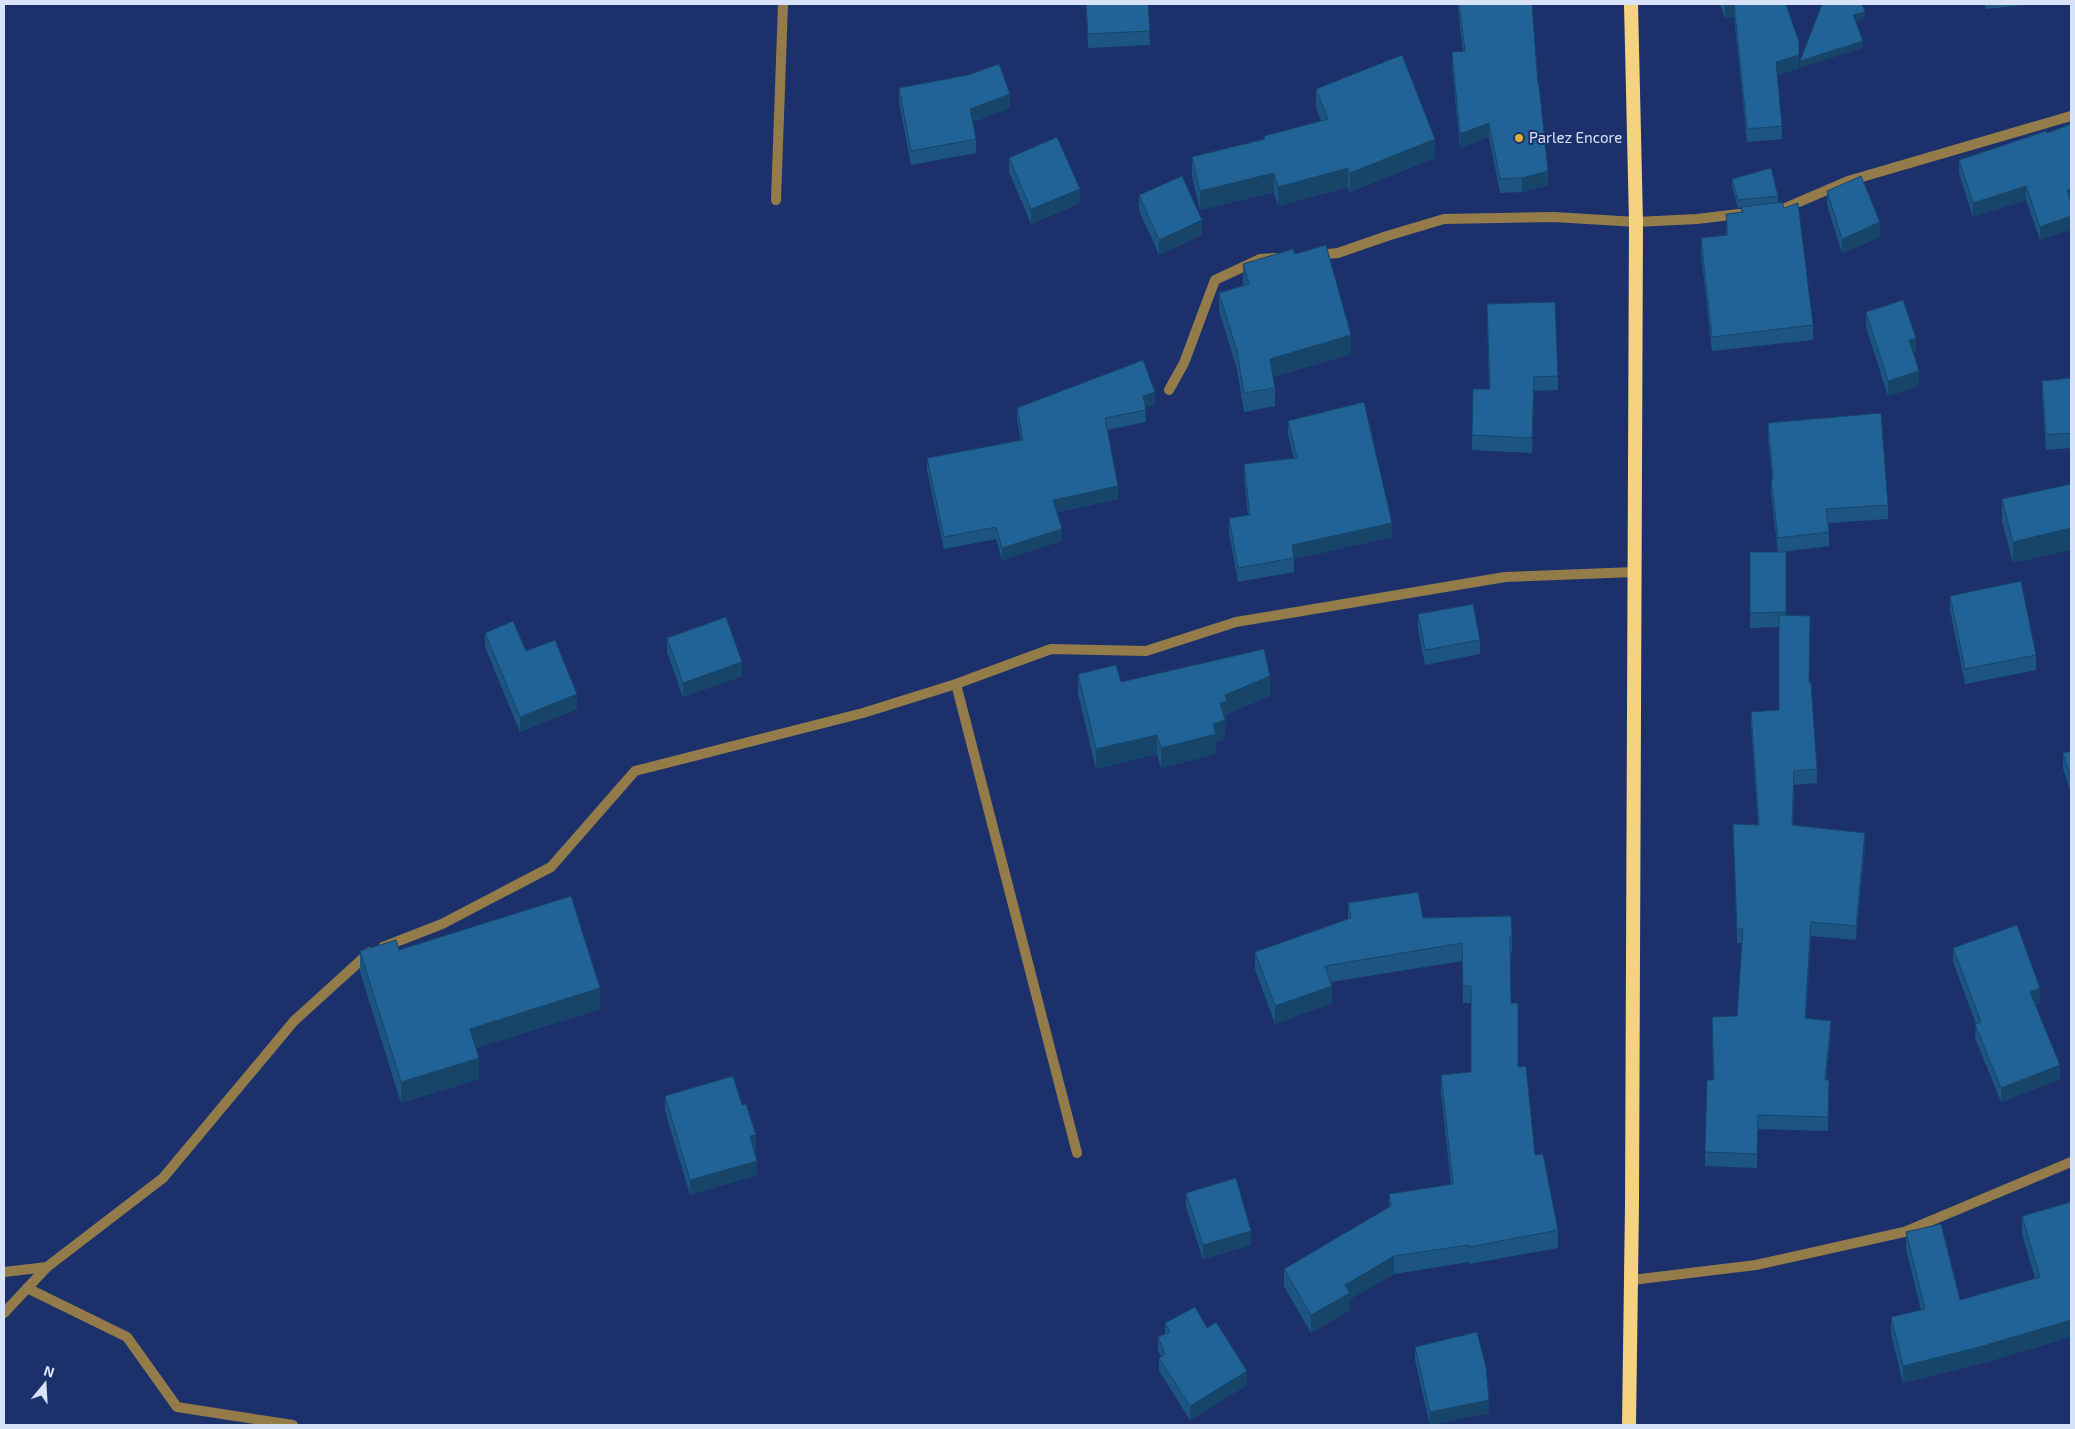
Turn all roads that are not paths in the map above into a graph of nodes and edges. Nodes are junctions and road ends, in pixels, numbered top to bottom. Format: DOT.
graph roads {
  1 [pos="783,4"];
  2 [pos="1631,4"];
  3 [pos="2071,116"];
  4 [pos="776,200"];
  5 [pos="1772,211"];
  6 [pos="1754,213"];
  7 [pos="1636,222"];
  8 [pos="1309,255"];
  9 [pos="1289,257"];
  10 [pos="1169,390"];
  11 [pos="1635,572"];
  12 [pos="956,684"];
  13 [pos="1077,1153"];
  14 [pos="2071,1162"];
  15 [pos="48,1267"];
  16 [pos="4,1272"];
  17 [pos="1632,1280"];
  18 [pos="27,1288"];
  19 [pos="4,1313"];
  20 [pos="293,1425"];
  21 [pos="1629,1425"];
  1 -- 4 [label="street"];
  2 -- 7 [label="highway"];
  3 -- 5 [label="street"];
  6 -- 7 [label="street"];
  7 -- 8 [label="street"];
  7 -- 11 [label="highway"];
  9 -- 10 [label="street"];
  11 -- 12 [label="street"];
  11 -- 17 [label="highway"];
  12 -- 13 [label="street"];
  12 -- 15 [label="street"];
  14 -- 17 [label="street"];
  15 -- 16 [label="street"];
  15 -- 18 [label="street"];
  17 -- 21 [label="highway"];
  18 -- 19 [label="street"];
  18 -- 20 [label="street"];
}
